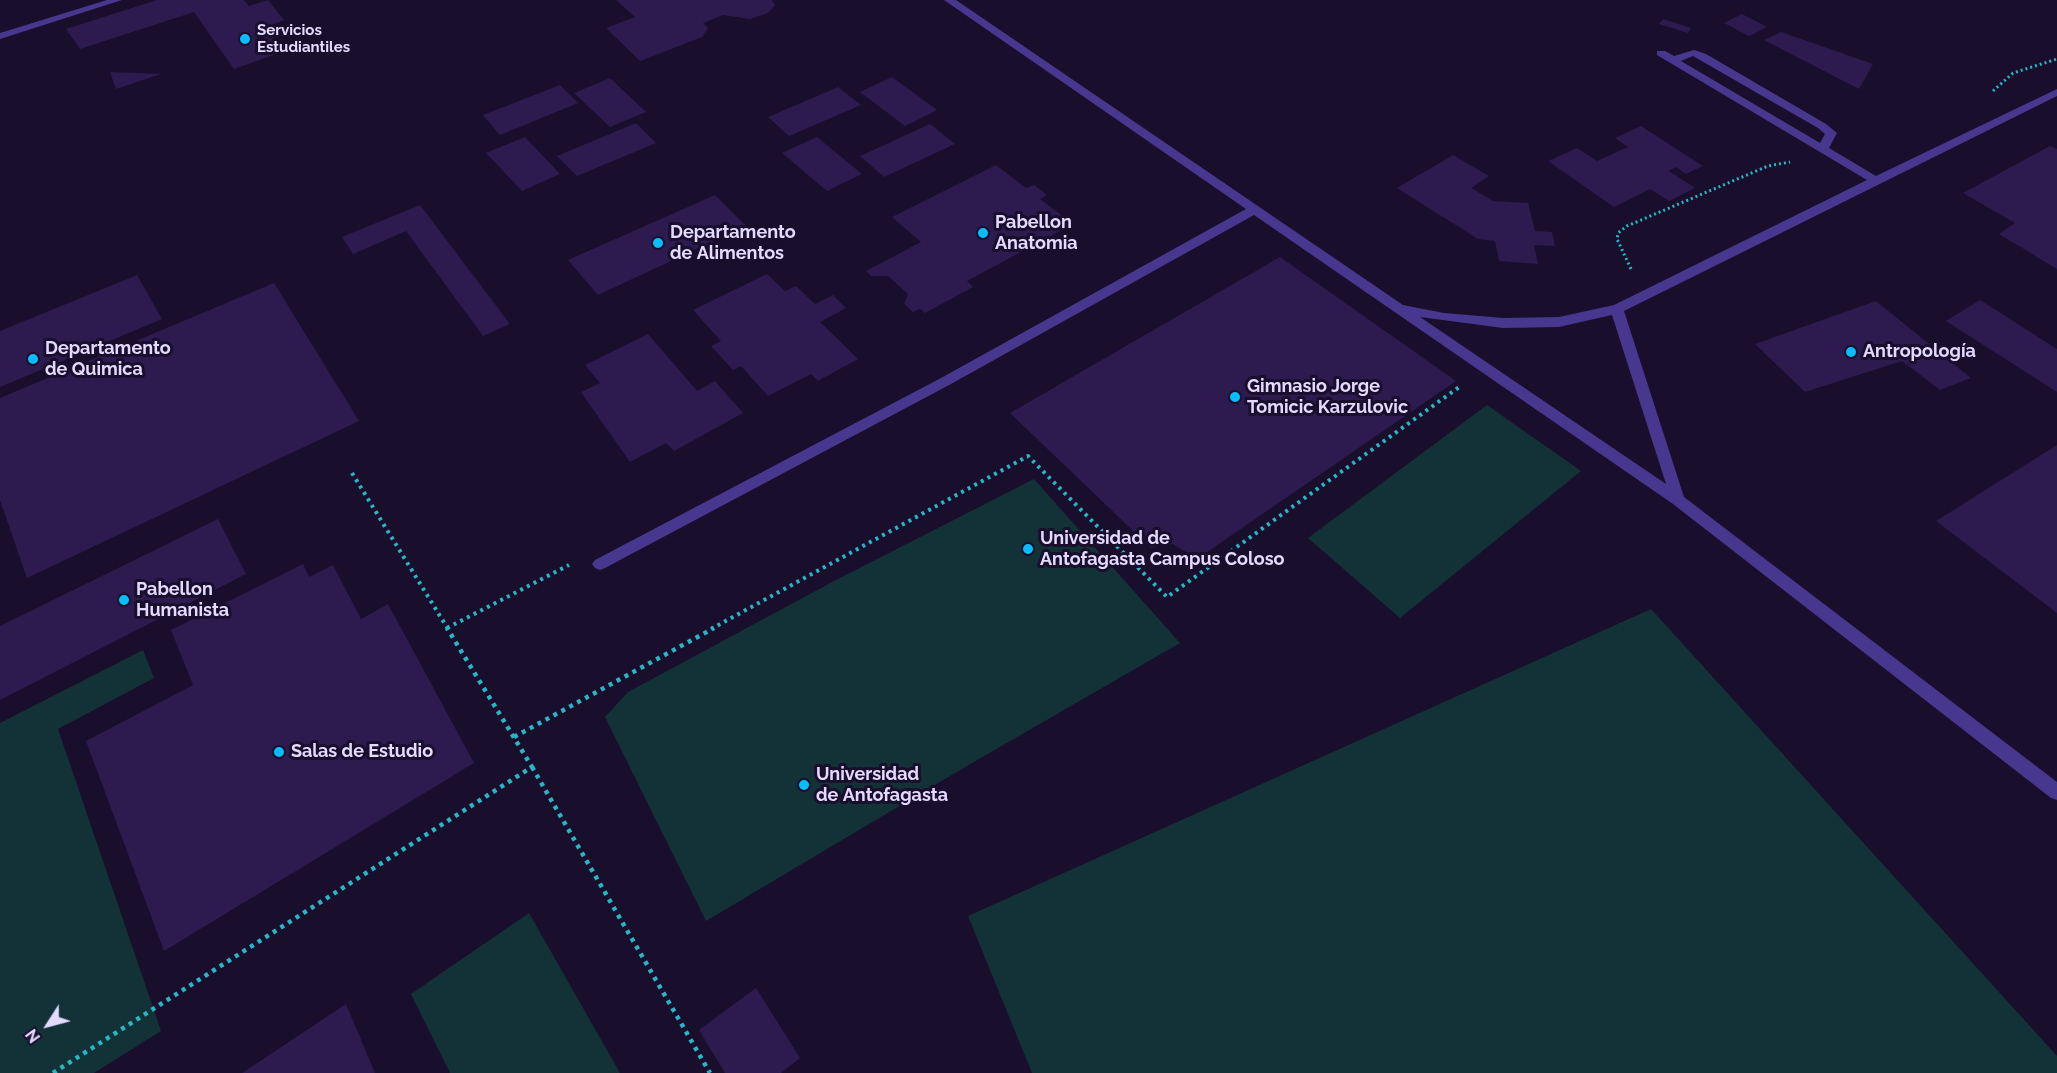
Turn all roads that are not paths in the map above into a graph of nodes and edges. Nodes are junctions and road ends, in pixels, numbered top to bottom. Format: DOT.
graph roads {
  1 [pos="117,0"];
  2 [pos="949,0"];
  3 [pos="0,36"];
  4 [pos="1661,53"];
  5 [pos="1674,60"];
  6 [pos="2057,92"];
  7 [pos="1823,149"];
  8 [pos="1875,180"];
  9 [pos="1256,209"];
  10 [pos="1399,308"];
  11 [pos="1617,309"];
  12 [pos="1678,500"];
  13 [pos="600,564"];
  14 [pos="2057,792"];
  1 -- 3 [label="lane"];
  2 -- 9 [label="lane"];
  4 -- 5 [label="lane"];
  5 -- 7 [label="lane"];
  5 -- 7 [label="lane"];
  6 -- 8 [label="lane"];
  7 -- 8 [label="lane"];
  8 -- 11 [label="lane"];
  9 -- 10 [label="lane"];
  9 -- 13 [label="lane"];
  10 -- 11 [label="lane"];
  10 -- 12 [label="lane"];
  11 -- 12 [label="lane"];
  12 -- 14 [label="lane"];
}
